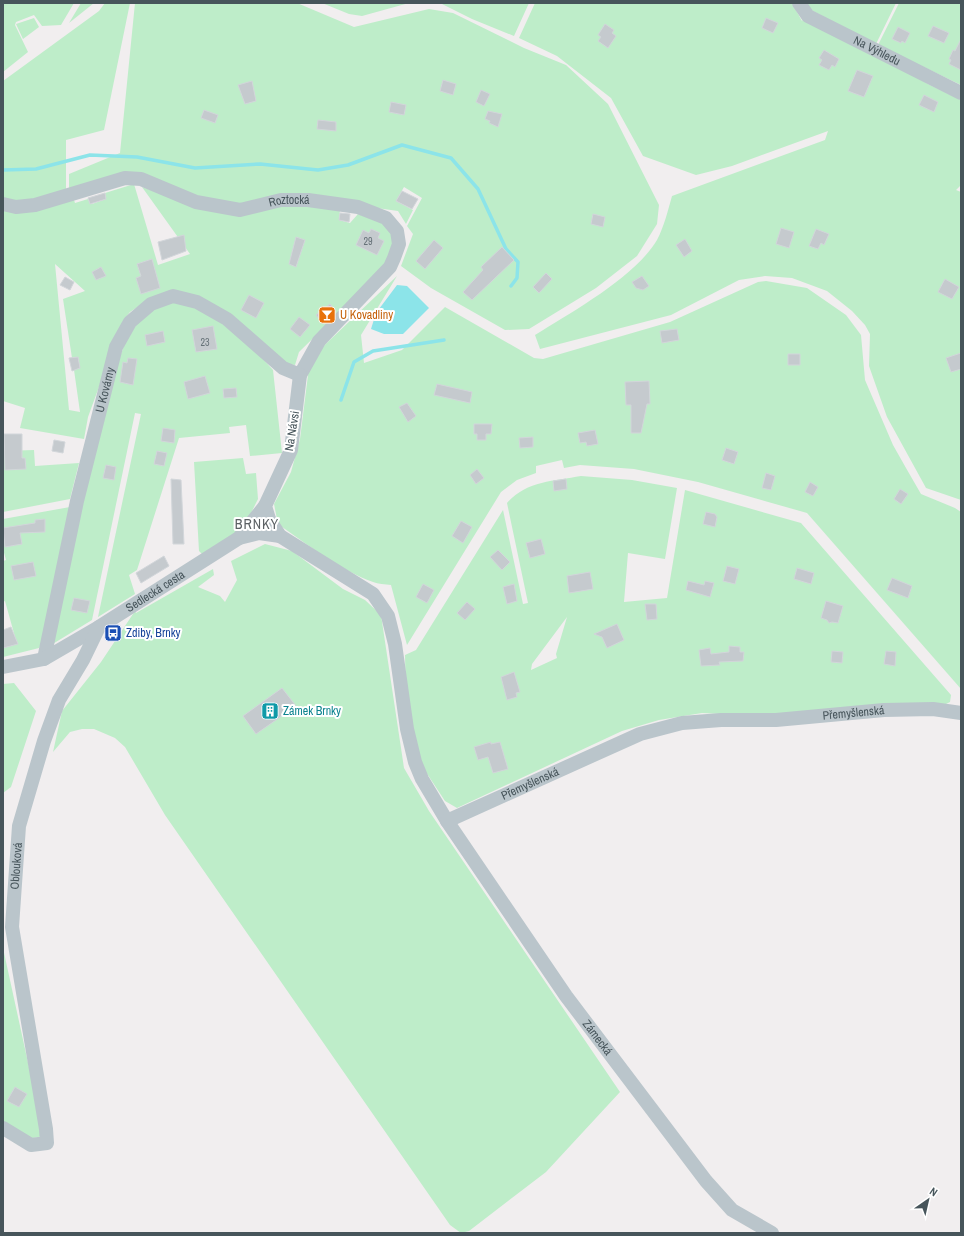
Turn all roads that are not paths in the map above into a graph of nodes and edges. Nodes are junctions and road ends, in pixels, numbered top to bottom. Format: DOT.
graph roads {
  1 [pos="799,3"];
  2 [pos="961,93"];
  3 [pos="3,204"];
  4 [pos="300,375"];
  5 [pos="265,506"];
  6 [pos="280,536"];
  7 [pos="239,538"];
  8 [pos="100,627"];
  9 [pos="44,659"];
  10 [pos="3,667"];
  11 [pos="961,713"];
  12 [pos="447,821"];
  13 [pos="3,1128"];
  14 [pos="772,1233"];
  1 -- 2 [label="street, Na Výhledu"];
  3 -- 4 [label="street, Roztocká"];
  4 -- 5 [label="street, Na Návsi"];
  4 -- 9 [label="street, U Kovárny"];
  5 -- 6 [label="street"];
  5 -- 7 [label="street, Na Návsi"];
  6 -- 7 [label="street"];
  6 -- 12 [label="street"];
  7 -- 8 [label="street, Sedlecká cesta"];
  8 -- 9 [label="street, Sedlecká cesta"];
  8 -- 13 [label="street, Oblouková"];
  9 -- 10 [label="street, Sedlecká cesta"];
  11 -- 12 [label="street, Přemyšlenská"];
  12 -- 14 [label="street, Zámecká"];
}
